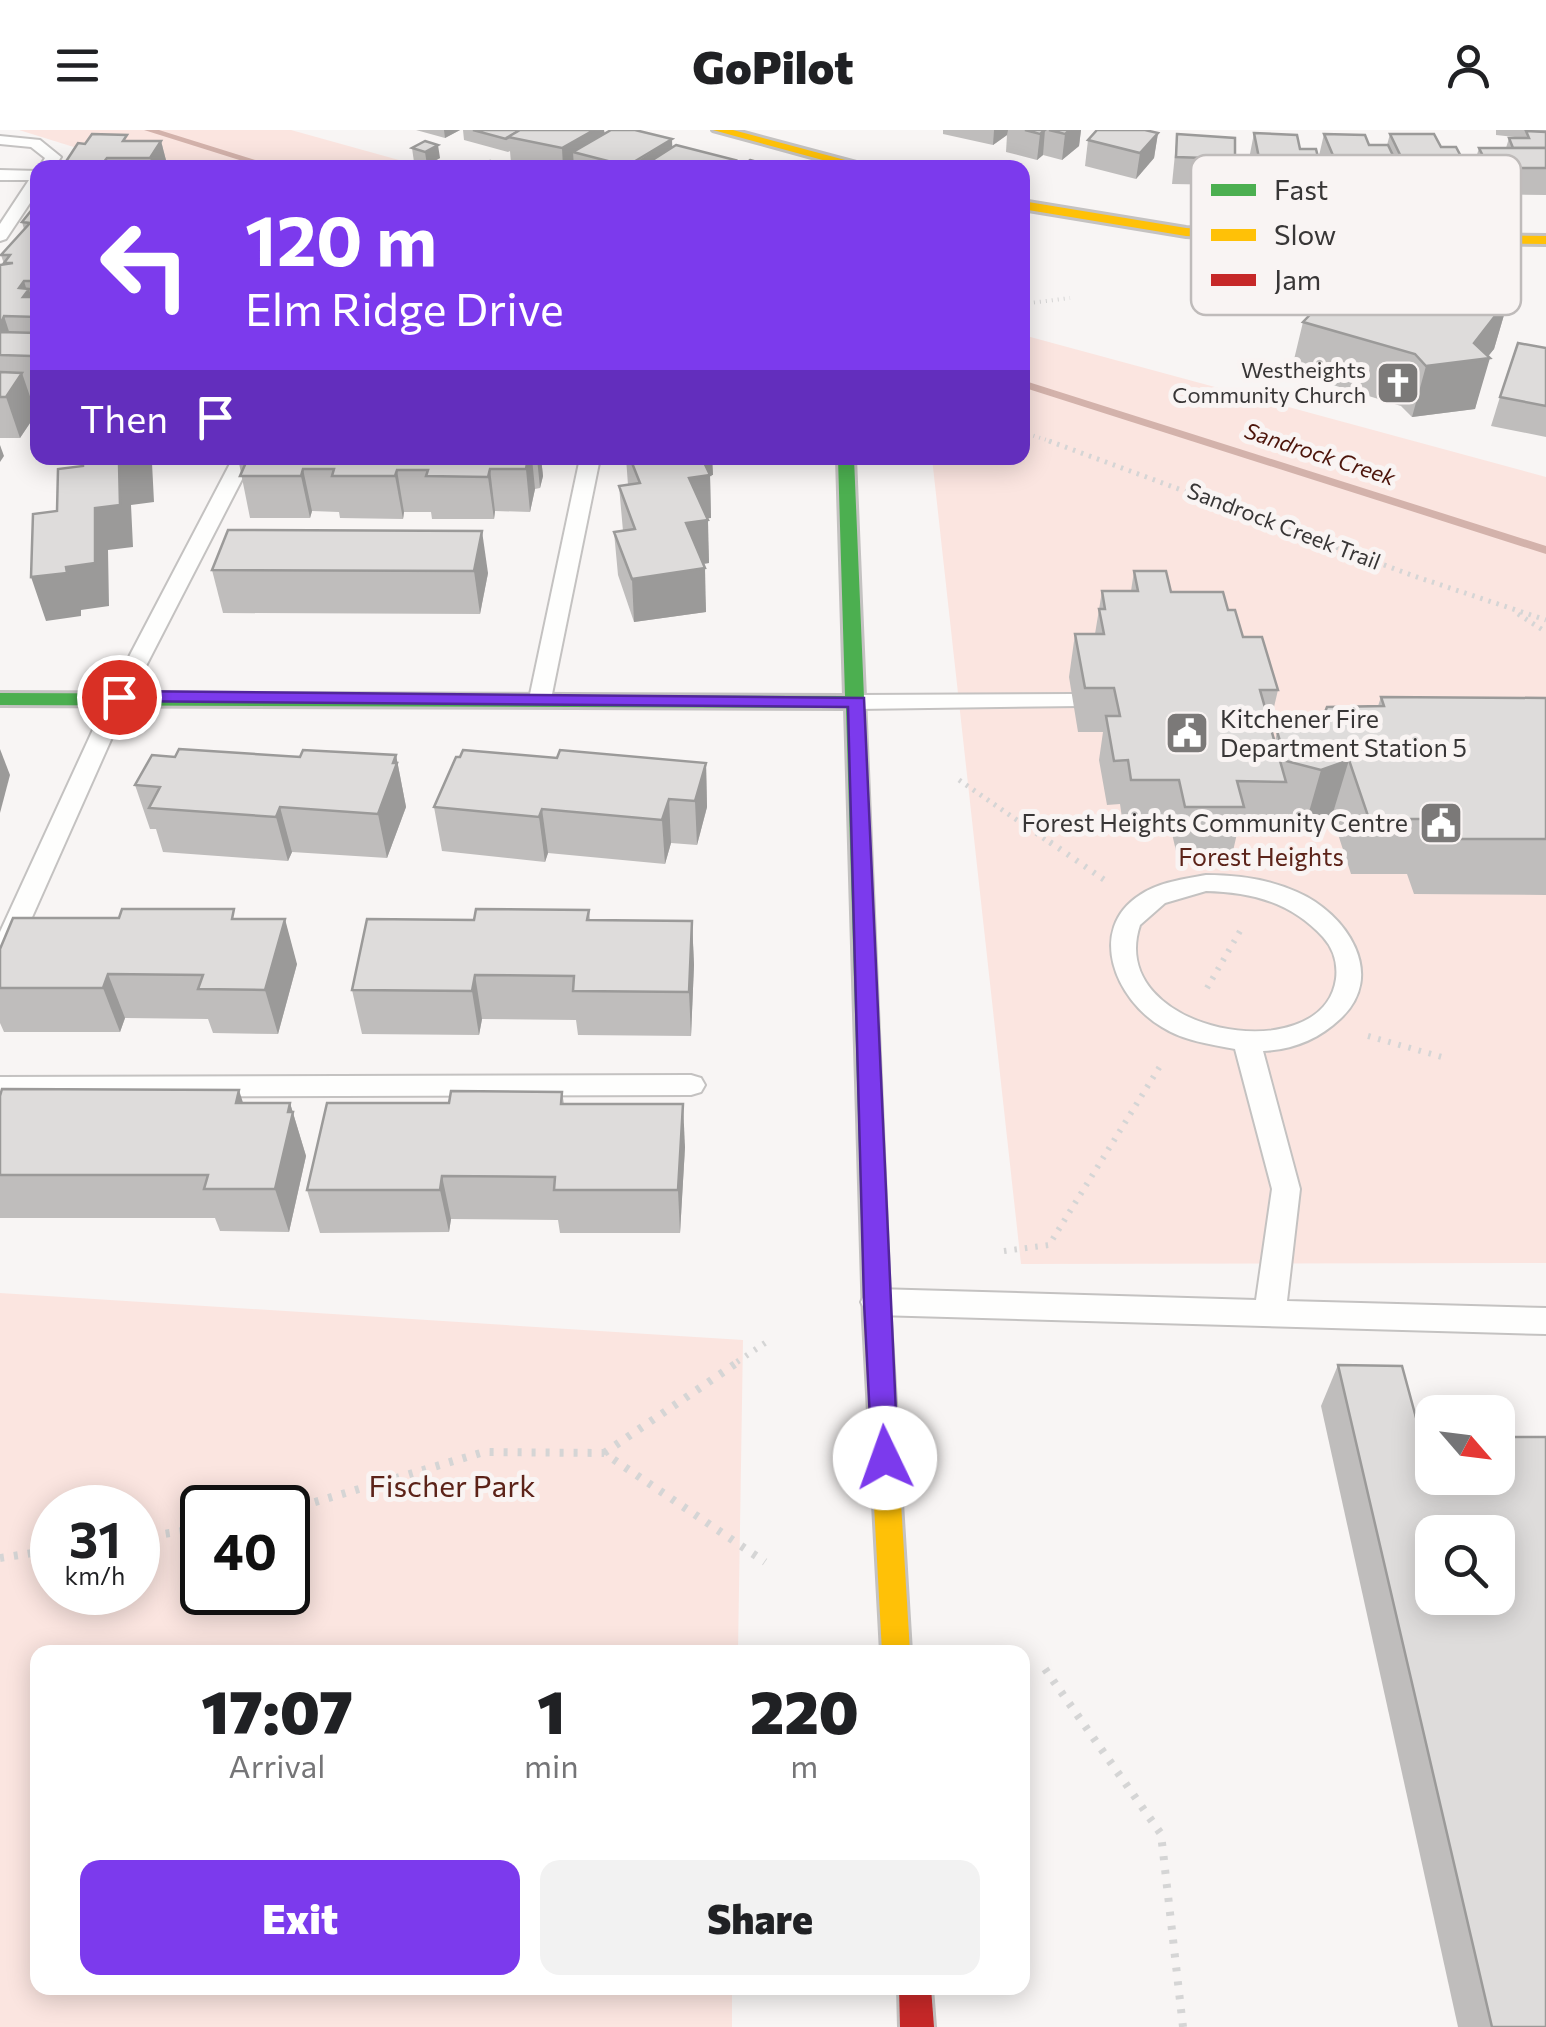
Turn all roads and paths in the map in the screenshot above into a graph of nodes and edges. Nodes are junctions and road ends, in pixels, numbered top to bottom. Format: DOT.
graph roads {
  1 [pos="719,130"];
  2 [pos="0,140"];
  3 [pos="52,160"];
  4 [pos="837,160"];
  5 [pos="0,176"];
  6 [pos="30,178"];
  7 [pos="30,190"];
  8 [pos="1030,206"];
  9 [pos="1191,232"];
  10 [pos="0,236"];
  11 [pos="1521,240"];
  12 [pos="1546,240"];
  13 [pos="1070,298"];
  14 [pos="1030,303"];
  15 [pos="1030,434"];
  16 [pos="239,465"];
  17 [pos="589,465"];
  18 [pos="846,465"];
  19 [pos="1508,609"];
  20 [pos="1546,620"];
  21 [pos="1546,632"];
  22 [pos="119,697"];
  23 [pos="0,698"];
  24 [pos="540,699"];
  25 [pos="1072,701"];
  26 [pos="857,702"];
  27 [pos="959,780"];
  28 [pos="1264,890"];
  29 [pos="1142,906"];
  30 [pos="0,960"];
  31 [pos="1323,1024"];
  32 [pos="1184,1028"];
  33 [pos="1247,1042"];
  34 [pos="1442,1057"];
  35 [pos="691,1085"];
  36 [pos="0,1086"];
  37 [pos="1004,1250"];
  38 [pos="876,1302"];
  39 [pos="1270,1313"];
  40 [pos="1546,1321"];
  41 [pos="768,1341"];
  42 [pos="604,1453"];
  43 [pos="310,1503"];
  44 [pos="30,1553"];
  45 [pos="0,1558"];
  46 [pos="765,1562"];
  47 [pos="896,1645"];
  48 [pos="1044,1670"];
  49 [pos="915,1995"];
  50 [pos="917,2027"];
  51 [pos="1184,2027"];
  1 -- 4 [label="street"];
  2 -- 3 [label="lane"];
  5 -- 6 [label="lane"];
  7 -- 10 [label="lane"];
  8 -- 9 [label="street"];
  11 -- 12 [label="street"];
  13 -- 14 [label="path"];
  15 -- 19 [label="path, Sandrock Creek Trail"];
  16 -- 22 [label="lane"];
  17 -- 24 [label="lane"];
  18 -- 26 [label="street"];
  19 -- 20 [label="path, Sandrock Creek Trail"];
  19 -- 21 [label="path"];
  22 -- 23 [label="street"];
  22 -- 24 [label="street"];
  22 -- 30 [label="lane"];
  24 -- 26 [label="street"];
  25 -- 26 [label="lane"];
  26 -- 38 [label="street"];
  27 -- 29 [label="path"];
  28 -- 29 [label="lane"];
  28 -- 31 [label="lane"];
  28 -- 32 [label="path"];
  29 -- 32 [label="lane"];
  31 -- 33 [label="lane"];
  31 -- 34 [label="path"];
  32 -- 33 [label="lane"];
  32 -- 37 [label="path"];
  33 -- 39 [label="lane"];
  35 -- 36 [label="lane"];
  38 -- 39 [label="lane"];
  38 -- 47 [label="street"];
  39 -- 40 [label="lane"];
  41 -- 42 [label="path"];
  42 -- 43 [label="path"];
  42 -- 46 [label="path"];
  44 -- 45 [label="path"];
  48 -- 51 [label="path"];
  49 -- 50 [label="street"];
}
